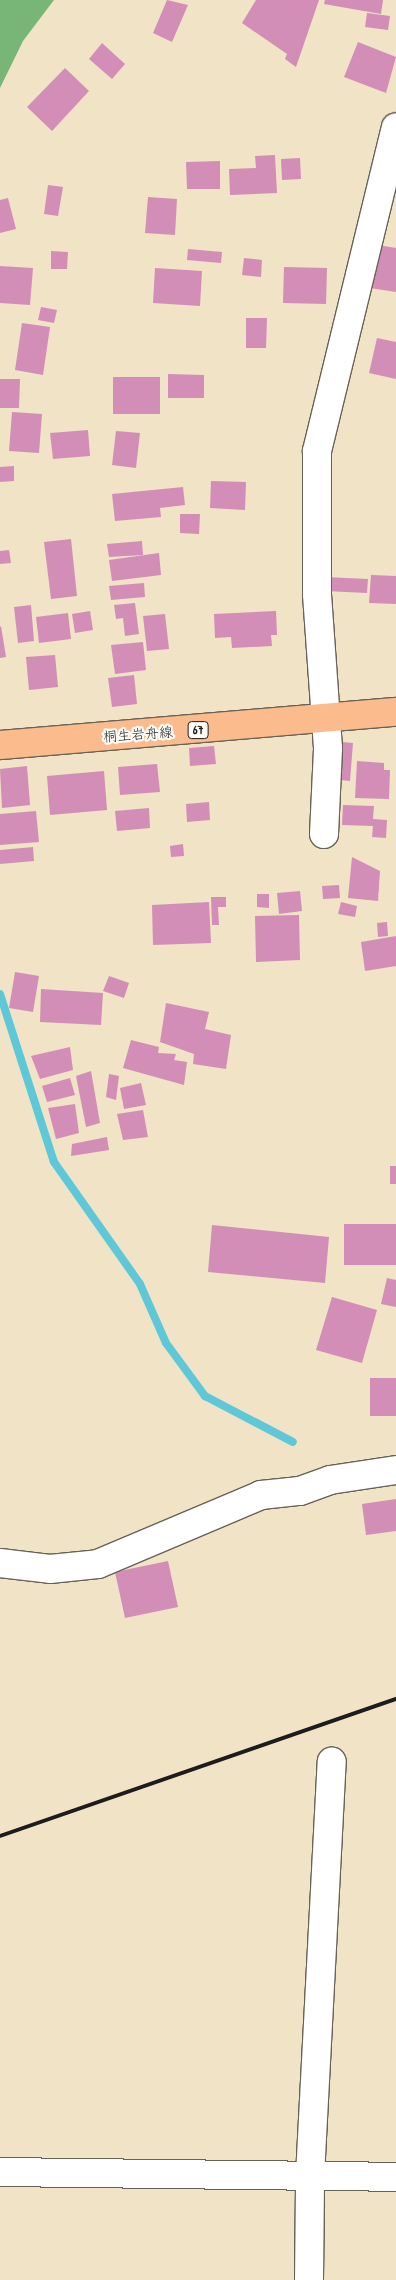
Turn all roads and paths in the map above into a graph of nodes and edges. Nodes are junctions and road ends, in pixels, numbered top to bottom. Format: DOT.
graph roads {
  1 [pos="396,126"];
  2 [pos="396,712"];
  3 [pos="326,720"];
  4 [pos="0,745"];
  5 [pos="324,834"];
  6 [pos="396,1470"];
  7 [pos="0,1564"];
  8 [pos="332,1762"];
  9 [pos="0,2172"];
  10 [pos="310,2176"];
  11 [pos="396,2176"];
  12 [pos="308,2280"];
  1 -- 3 [label="street"];
  2 -- 3 [label="main road, 桐生岩舟線 / 67"];
  3 -- 4 [label="main road, 桐生岩舟線 / 67"];
  3 -- 5 [label="street"];
  6 -- 7 [label="street"];
  8 -- 10 [label="street"];
  9 -- 10 [label="street"];
  10 -- 11 [label="street"];
  10 -- 12 [label="street"];
}
